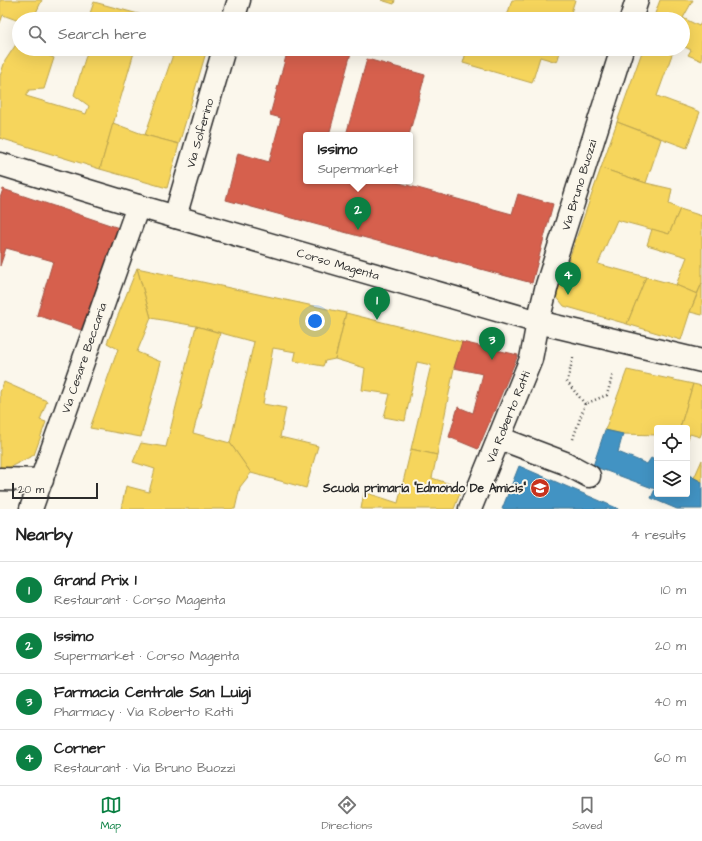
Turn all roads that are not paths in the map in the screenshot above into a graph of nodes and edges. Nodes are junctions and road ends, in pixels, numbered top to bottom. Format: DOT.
graph roads {
  1 [pos="239,0"];
  2 [pos="637,0"];
  3 [pos="235,12"];
  4 [pos="633,12"];
  5 [pos="222,56"];
  6 [pos="620,56"];
  7 [pos="0,164"];
  8 [pos="138,206"];
  9 [pos="175,217"];
  10 [pos="538,322"];
  11 [pos="702,361"];
  12 [pos="499,438"];
  13 [pos="589,476"];
  14 [pos="0,479"];
  15 [pos="42,480"];
  16 [pos="31,509"];
  17 [pos="470,509"];
  1 -- 3 [label="street"];
  2 -- 4 [label="street"];
  5 -- 9 [label="street, Via Solferino"];
  6 -- 10 [label="street, Via Bruno Buozzi"];
  7 -- 8 [label="street, Corso Magenta"];
  8 -- 9 [label="street, Corso Magenta"];
  8 -- 15 [label="street, Via Cesare Beccaria"];
  9 -- 10 [label="street, Corso Magenta"];
  10 -- 11 [label="street, Corso Magenta"];
  10 -- 12 [label="street, Via Roberto Ratti"];
  12 -- 13 [label="street"];
  12 -- 17 [label="street, Via Roberto Ratti"];
  14 -- 15 [label="street"];
  15 -- 16 [label="street, Via Cesare Beccaria"];
}
